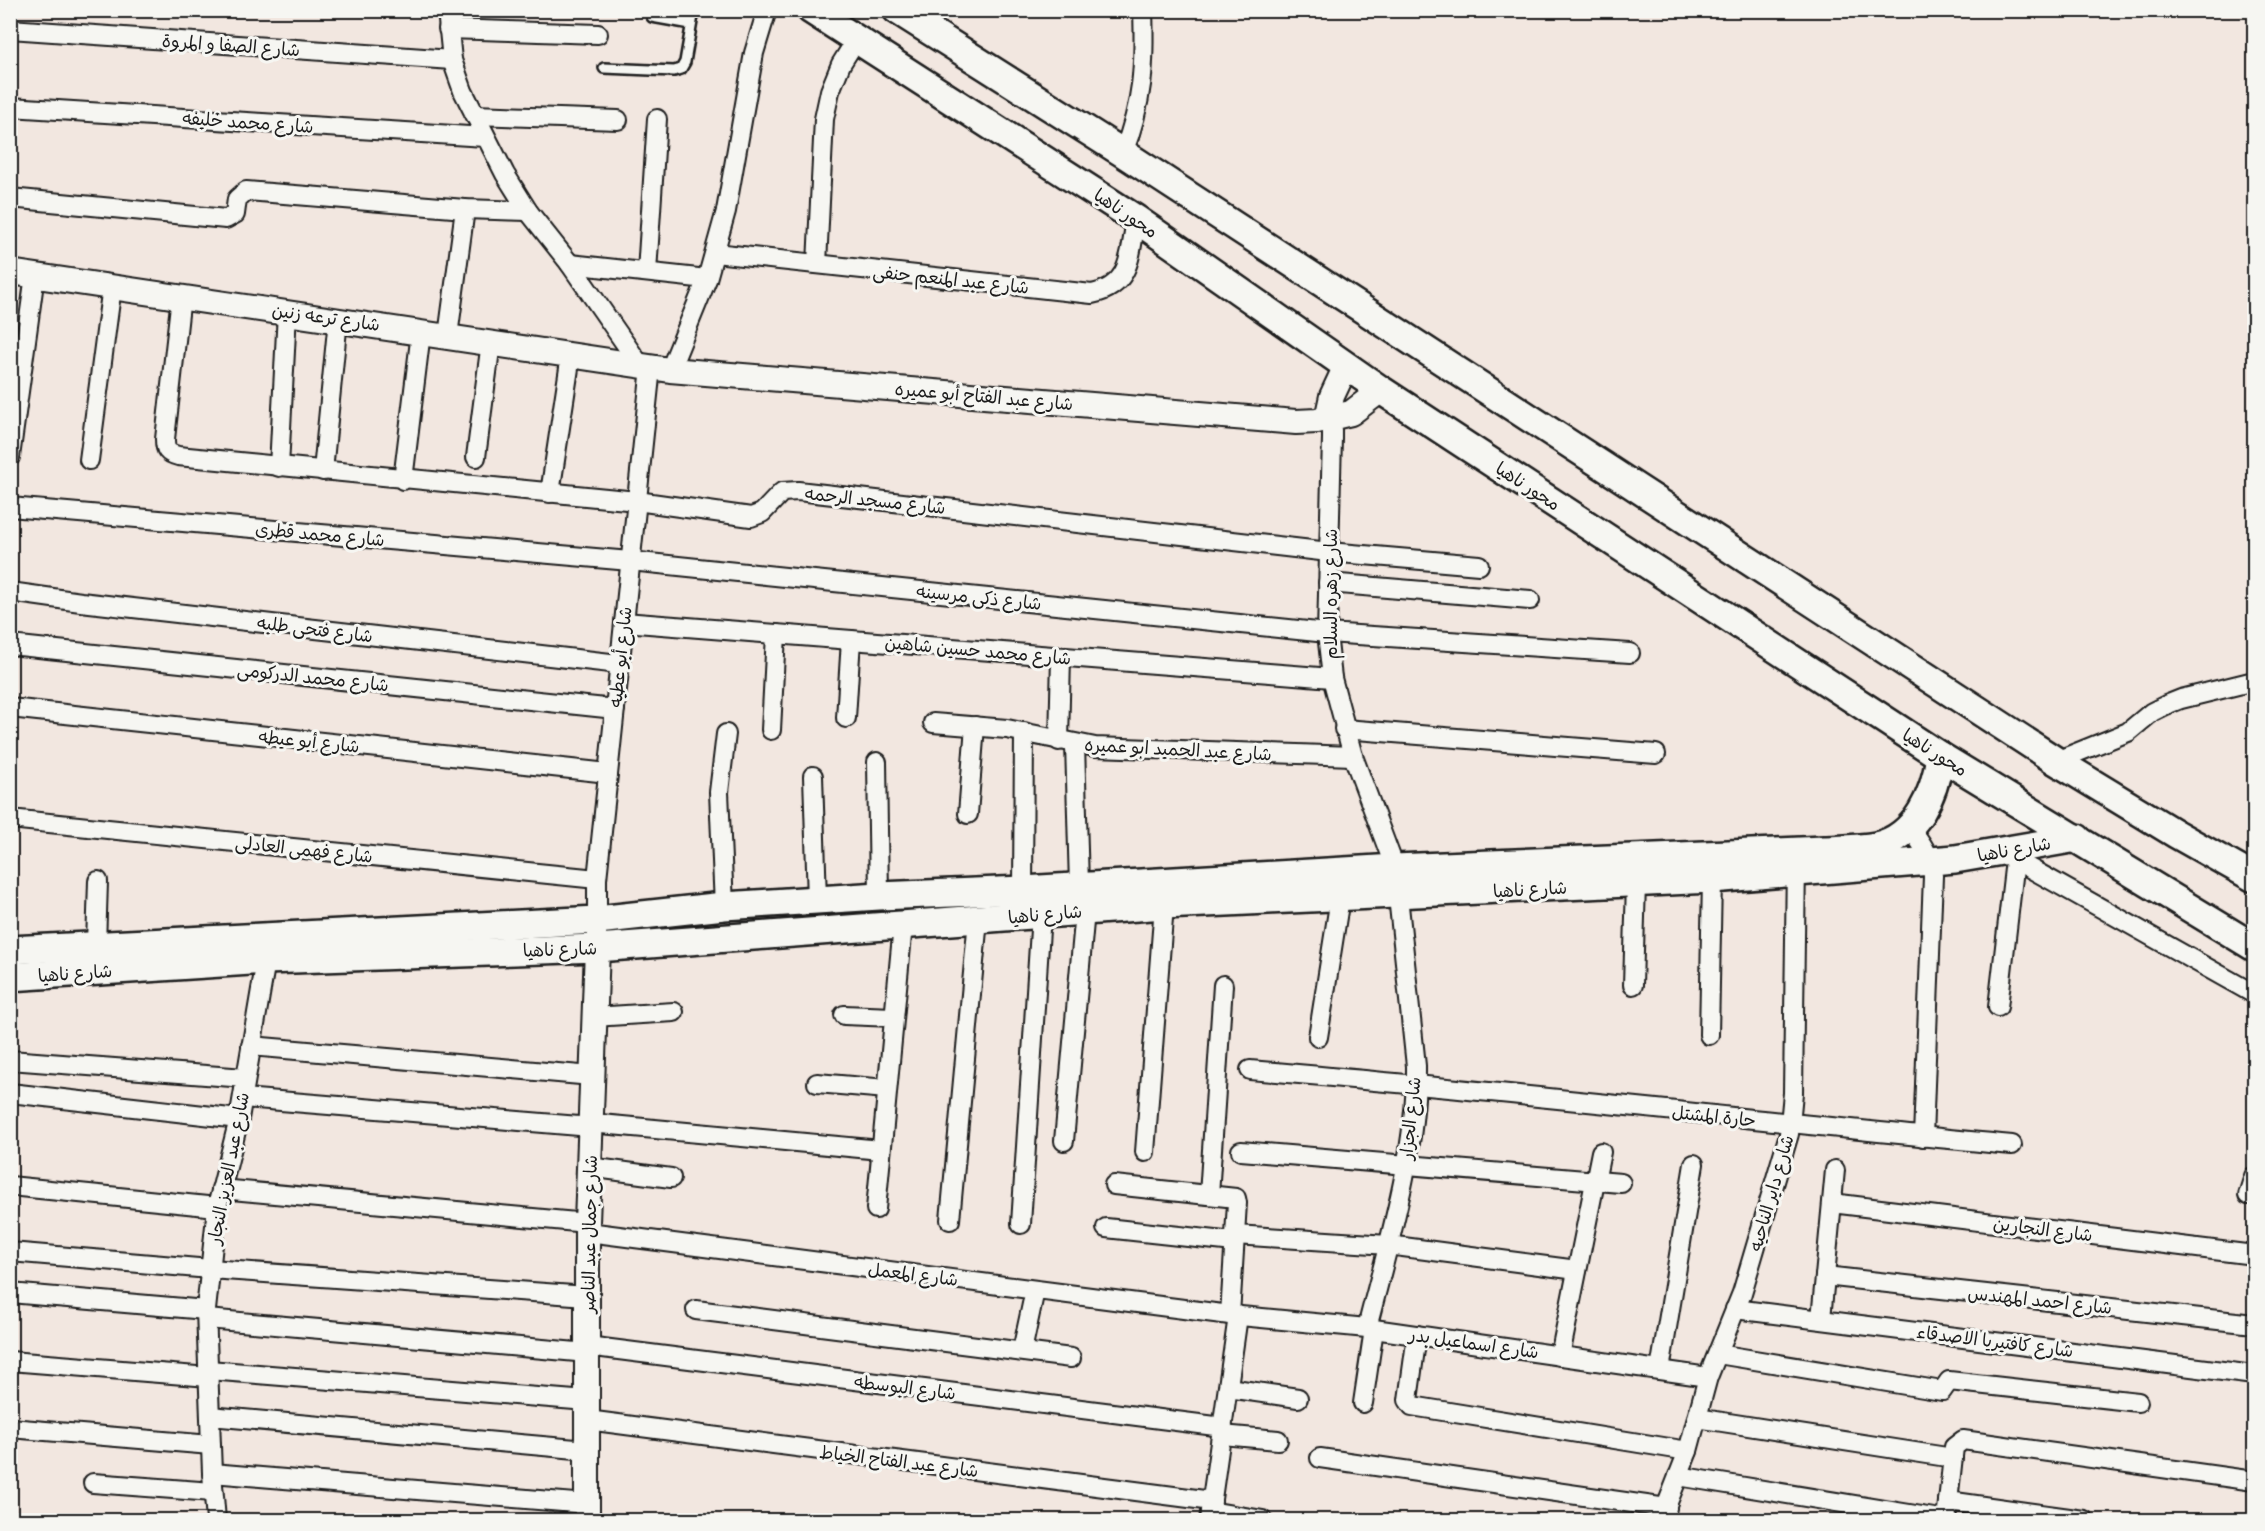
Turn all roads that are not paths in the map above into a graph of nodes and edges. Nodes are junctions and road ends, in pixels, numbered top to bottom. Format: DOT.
graph roads {
  1 [pos="447,10"];
  2 [pos="694,10"];
  3 [pos="768,10"];
  4 [pos="811,10"];
  5 [pos="897,10"];
  6 [pos="1143,10"];
  7 [pos="652,17"];
  8 [pos="691,24"];
  9 [pos="10,29"];
  10 [pos="448,29"];
  11 [pos="598,34"];
  12 [pos="856,39"];
  13 [pos="452,60"];
  14 [pos="604,68"];
  15 [pos="10,106"];
  16 [pos="474,114"];
  17 [pos="657,119"];
  18 [pos="618,120"];
  19 [pos="485,137"];
  20 [pos="1123,153"];
  21 [pos="10,198"];
  22 [pos="465,209"];
  23 [pos="528,211"];
  24 [pos="1136,219"];
  25 [pos="715,253"];
  26 [pos="570,264"];
  27 [pos="817,264"];
  28 [pos="10,272"];
  29 [pos="647,272"];
  30 [pos="35,275"];
  31 [pos="707,279"];
  32 [pos="112,286"];
  33 [pos="182,296"];
  34 [pos="287,312"];
  35 [pos="338,319"];
  36 [pos="421,332"];
  37 [pos="448,336"];
  38 [pos="491,342"];
  39 [pos="571,355"];
  40 [pos="1347,366"];
  41 [pos="654,367"];
  42 [pos="1381,390"];
  43 [pos="1327,418"];
  44 [pos="12,434"];
  45 [pos="10,457"];
  46 [pos="476,457"];
  47 [pos="89,460"];
  48 [pos="279,467"];
  49 [pos="323,471"];
  50 [pos="403,480"];
  51 [pos="550,493"];
  52 [pos="637,501"];
  53 [pos="10,507"];
  54 [pos="1329,552"];
  55 [pos="630,561"];
  56 [pos="1479,565"];
  57 [pos="1328,583"];
  58 [pos="10,592"];
  59 [pos="1530,600"];
  60 [pos="624,622"];
  61 [pos="1327,633"];
  62 [pos="777,634"];
  63 [pos="851,640"];
  64 [pos="10,645"];
  65 [pos="1629,653"];
  66 [pos="1061,657"];
  67 [pos="619,664"];
  68 [pos="1332,678"];
  69 [pos="2254,681"];
  70 [pos="10,708"];
  71 [pos="615,709"];
  72 [pos="846,718"];
  73 [pos="933,723"];
  74 [pos="975,726"];
  75 [pos="1344,729"];
  76 [pos="771,730"];
  77 [pos="1024,732"];
  78 [pos="726,734"];
  79 [pos="1067,742"];
  80 [pos="1656,754"];
  81 [pos="1353,756"];
  82 [pos="1940,756"];
  83 [pos="2056,760"];
  84 [pos="877,762"];
  85 [pos="608,773"];
  86 [pos="813,776"];
  87 [pos="968,814"];
  88 [pos="10,819"];
  89 [pos="1909,827"];
  90 [pos="2077,838"];
  91 [pos="2008,856"];
  92 [pos="1796,862"];
  93 [pos="1932,862"];
  94 [pos="1395,868"];
  95 [pos="2254,878"];
  96 [pos="597,879"];
  97 [pos="1712,879"];
  98 [pos="98,881"];
  99 [pos="1636,883"];
  100 [pos="1023,890"];
  101 [pos="1398,895"];
  102 [pos="879,896"];
  103 [pos="1082,898"];
  104 [pos="1340,898"];
  105 [pos="817,900"];
  106 [pos="1164,904"];
  107 [pos="724,906"];
  108 [pos="1041,914"];
  109 [pos="978,919"];
  110 [pos="597,920"];
  111 [pos="903,925"];
  112 [pos="96,945"];
  113 [pos="2254,947"];
  114 [pos="597,948"];
  115 [pos="10,950"];
  116 [pos="266,960"];
  117 [pos="10,977"];
  118 [pos="1223,985"];
  119 [pos="1633,985"];
  120 [pos="2254,994"];
  121 [pos="1998,1007"];
  122 [pos="674,1012"];
  123 [pos="844,1015"];
  124 [pos="593,1017"];
  125 [pos="893,1017"];
  126 [pos="1709,1035"];
  127 [pos="1318,1037"];
  128 [pos="251,1046"];
  129 [pos="10,1060"];
  130 [pos="1250,1070"];
  131 [pos="592,1076"];
  132 [pos="245,1078"];
  133 [pos="817,1083"];
  134 [pos="1416,1084"];
  135 [pos="887,1089"];
  136 [pos="10,1093"];
  137 [pos="243,1098"];
  138 [pos="239,1119"];
  139 [pos="1790,1124"];
  140 [pos="590,1125"];
  141 [pos="1923,1137"];
  142 [pos="1064,1141"];
  143 [pos="2012,1145"];
  144 [pos="881,1150"];
  145 [pos="1241,1151"];
  146 [pos="1145,1152"];
  147 [pos="1601,1152"];
  148 [pos="1406,1164"];
  149 [pos="1694,1164"];
  150 [pos="589,1167"];
  151 [pos="1835,1170"];
  152 [pos="2254,1176"];
  153 [pos="671,1179"];
  154 [pos="1595,1182"];
  155 [pos="1621,1183"];
  156 [pos="1114,1185"];
  157 [pos="10,1186"];
  158 [pos="221,1189"];
  159 [pos="1209,1195"];
  160 [pos="2248,1196"];
  161 [pos="1832,1203"];
  162 [pos="217,1208"];
  163 [pos="876,1209"];
  164 [pos="950,1220"];
  165 [pos="1021,1224"];
  166 [pos="587,1227"];
  167 [pos="1106,1228"];
  168 [pos="1234,1239"];
  169 [pos="1388,1245"];
  170 [pos="10,1252"];
  171 [pos="2254,1255"];
  172 [pos="210,1269"];
  173 [pos="1577,1270"];
  174 [pos="1825,1276"];
  175 [pos="1035,1290"];
  176 [pos="10,1293"];
  177 [pos="587,1296"];
  178 [pos="1735,1309"];
  179 [pos="696,1310"];
  180 [pos="206,1315"];
  181 [pos="1234,1315"];
  182 [pos="1821,1319"];
  183 [pos="2254,1324"];
  184 [pos="1371,1329"];
  185 [pos="1417,1335"];
  186 [pos="587,1350"];
  187 [pos="1022,1352"];
  188 [pos="1718,1354"];
  189 [pos="1560,1356"];
  190 [pos="1071,1358"];
  191 [pos="10,1362"];
  192 [pos="1660,1370"];
  193 [pos="209,1373"];
  194 [pos="2254,1375"];
  195 [pos="1708,1377"];
  196 [pos="1228,1388"];
  197 [pos="1298,1398"];
  198 [pos="2138,1402"];
  199 [pos="1363,1403"];
  200 [pos="587,1411"];
  201 [pos="210,1416"];
  202 [pos="1697,1418"];
  203 [pos="10,1428"];
  204 [pos="1222,1431"];
  205 [pos="1278,1440"];
  206 [pos="211,1445"];
  207 [pos="587,1450"];
  208 [pos="1688,1451"];
  209 [pos="1954,1452"];
  210 [pos="1320,1458"];
  211 [pos="212,1473"];
  212 [pos="1678,1476"];
  213 [pos="2254,1481"];
  214 [pos="93,1483"];
  215 [pos="213,1492"];
  216 [pos="1948,1501"];
  217 [pos="1210,1511"];
  218 [pos="587,1512"];
  219 [pos="1664,1514"];
  220 [pos="1946,1520"];
  221 [pos="216,1521"];
  222 [pos="1263,1521"];
  223 [pos="2084,1521"];
  1 -- 10 [label="street"];
  2 -- 8 [label="lane"];
  3 -- 25 [label="street, شارع أبو عطيه"];
  4 -- 12 [label="main road, محور ناهيا"];
  5 -- 20 [label="main road"];
  6 -- 20 [label="street"];
  7 -- 8 [label="lane"];
  8 -- 14 [label="lane"];
  9 -- 13 [label="street, شارع الصفا و المروة"];
  10 -- 11 [label="street"];
  10 -- 13 [label="street"];
  12 -- 24 [label="main road, محور ناهيا"];
  12 -- 27 [label="street"];
  13 -- 16 [label="street"];
  15 -- 19 [label="street, شارع محمد خليفه"];
  16 -- 18 [label="street"];
  16 -- 19 [label="street"];
  17 -- 29 [label="street"];
  19 -- 23 [label="street"];
  20 -- 83 [label="main road"];
  21 -- 22 [label="street"];
  22 -- 23 [label="street"];
  22 -- 37 [label="street"];
  23 -- 26 [label="street"];
  24 -- 27 [label="street, شارع عبد المنعم حنفى"];
  24 -- 40 [label="main road, محور ناهيا"];
  25 -- 27 [label="street, شارع عبد المنعم حنفى"];
  25 -- 31 [label="street, شارع أبو عطيه"];
  26 -- 29 [label="street"];
  26 -- 41 [label="street"];
  28 -- 30 [label="street, شارع ترعه زنين"];
  29 -- 31 [label="street"];
  30 -- 32 [label="street, شارع ترعه زنين"];
  30 -- 44 [label="street"];
  31 -- 41 [label="street, شارع أبو عطيه"];
  32 -- 33 [label="street, شارع ترعه زنين"];
  32 -- 47 [label="street"];
  33 -- 34 [label="street, شارع ترعه زنين"];
  33 -- 48 [label="street, شارع مسجد الرحمه"];
  34 -- 35 [label="street, شارع ترعه زنين"];
  34 -- 48 [label="street"];
  35 -- 36 [label="street, شارع ترعه زنين"];
  35 -- 49 [label="street"];
  36 -- 37 [label="street, شارع ترعه زنين"];
  36 -- 50 [label="street"];
  37 -- 38 [label="street, شارع ترعه زنين"];
  38 -- 39 [label="street, شارع ترعه زنين"];
  38 -- 46 [label="street"];
  39 -- 41 [label="street, شارع ترعه زنين"];
  39 -- 51 [label="street"];
  40 -- 42 [label="main road, محور ناهيا"];
  40 -- 43 [label="street"];
  41 -- 43 [label="street, شارع عبد الفتاح أبو عميره"];
  41 -- 52 [label="street, شارع أبو عطيه"];
  42 -- 43 [label="street, شارع عبد الفتاح أبو عميره"];
  42 -- 82 [label="main road, محور ناهيا"];
  43 -- 54 [label="street, شارع زهره السلام"];
  44 -- 45 [label="street"];
  48 -- 49 [label="street, شارع مسجد الرحمه"];
  49 -- 50 [label="street, شارع مسجد الرحمه"];
  50 -- 51 [label="street, شارع مسجد الرحمه"];
  51 -- 52 [label="street, شارع مسجد الرحمه"];
  52 -- 54 [label="street, شارع مسجد الرحمه"];
  52 -- 55 [label="street, شارع أبو عطيه"];
  53 -- 55 [label="street, شارع محمد قطرى"];
  54 -- 56 [label="street, شارع مسجد الرحمه"];
  54 -- 57 [label="street, شارع زهره السلام"];
  55 -- 60 [label="street, شارع أبو عطيه"];
  55 -- 61 [label="street, شارع ذكى مرسينه"];
  57 -- 59 [label="street"];
  57 -- 61 [label="street, شارع زهره السلام"];
  58 -- 67 [label="street, شارع فتحى طلبه"];
  60 -- 62 [label="street, شارع محمد حسين شاهين"];
  60 -- 67 [label="street, شارع أبو عطيه"];
  61 -- 65 [label="street, شارع ذكى مرسينه"];
  61 -- 68 [label="street, شارع زهره السلام"];
  62 -- 63 [label="street, شارع محمد حسين شاهين"];
  62 -- 76 [label="street"];
  63 -- 66 [label="street, شارع محمد حسين شاهين"];
  63 -- 72 [label="street"];
  64 -- 71 [label="street, شارع محمد الدركومى"];
  66 -- 68 [label="street, شارع محمد حسين شاهين"];
  66 -- 79 [label="street"];
  67 -- 71 [label="street, شارع أبو عطيه"];
  68 -- 75 [label="street, شارع زهره السلام"];
  69 -- 83 [label="street"];
  70 -- 85 [label="street, شارع أبو عيطه"];
  71 -- 85 [label="street, شارع أبو عطيه"];
  73 -- 74 [label="street, شارع عبد الحميد ابو عميره"];
  74 -- 77 [label="street, شارع عبد الحميد ابو عميره"];
  74 -- 87 [label="street"];
  75 -- 80 [label="street"];
  75 -- 81 [label="street, شارع زهره السلام"];
  77 -- 79 [label="street, شارع عبد الحميد ابو عميره"];
  77 -- 100 [label="street"];
  78 -- 107 [label="street"];
  79 -- 81 [label="street, شارع عبد الحميد ابو عميره"];
  79 -- 103 [label="street"];
  81 -- 94 [label="street, شارع زهره السلام"];
  82 -- 89 [label="main road, شارع ناهيا"];
  82 -- 90 [label="main road, محور ناهيا"];
  83 -- 95 [label="main road"];
  84 -- 102 [label="street"];
  85 -- 96 [label="street, شارع أبو عطيه"];
  86 -- 105 [label="street"];
  88 -- 96 [label="street, شارع فهمى العادلى"];
  89 -- 92 [label="main road, شارع ناهيا"];
  89 -- 93 [label="street"];
  90 -- 91 [label="main road, شارع ناهيا"];
  90 -- 113 [label="main road, محور ناهيا"];
  91 -- 93 [label="main road, شارع ناهيا"];
  91 -- 120 [label="street"];
  91 -- 121 [label="street"];
  92 -- 93 [label="main road, شارع ناهيا"];
  92 -- 94 [label="main road, شارع ناهيا"];
  92 -- 97 [label="main road, شارع ناهيا"];
  92 -- 139 [label="street, شارع داير الناحيه"];
  93 -- 141 [label="street"];
  94 -- 101 [label="street, شارع الجزار"];
  94 -- 103 [label="main road, شارع ناهيا"];
  96 -- 110 [label="street, شارع أبو عطيه"];
  97 -- 99 [label="main road, شارع ناهيا"];
  97 -- 126 [label="street"];
  98 -- 112 [label="street"];
  99 -- 101 [label="main road, شارع ناهيا"];
  99 -- 119 [label="street"];
  100 -- 102 [label="main road, شارع ناهيا"];
  100 -- 103 [label="main road, شارع ناهيا"];
  101 -- 104 [label="main road, شارع ناهيا"];
  101 -- 134 [label="street, شارع الجزار"];
  102 -- 105 [label="main road, شارع ناهيا"];
  103 -- 106 [label="main road, شارع ناهيا"];
  103 -- 108 [label="main road, شارع ناهيا"];
  103 -- 142 [label="street"];
  104 -- 106 [label="main road, شارع ناهيا"];
  104 -- 127 [label="street"];
  105 -- 107 [label="main road, شارع ناهيا"];
  106 -- 146 [label="street"];
  107 -- 110 [label="main road, شارع ناهيا"];
  108 -- 109 [label="main road, شارع ناهيا"];
  108 -- 165 [label="street"];
  109 -- 111 [label="main road, شارع ناهيا"];
  109 -- 164 [label="street"];
  110 -- 112 [label="main road, شارع ناهيا"];
  110 -- 114 [label="street, شارع أبو عطيه"];
  111 -- 114 [label="main road, شارع ناهيا"];
  111 -- 125 [label="street"];
  112 -- 115 [label="main road, شارع ناهيا"];
  114 -- 116 [label="main road, شارع ناهيا"];
  114 -- 124 [label="street, شارع جمال عبد الناصر"];
  116 -- 117 [label="main road, شارع ناهيا"];
  116 -- 128 [label="street, شارع عبد العزيز النجار"];
  118 -- 159 [label="street"];
  122 -- 124 [label="street"];
  123 -- 125 [label="street"];
  124 -- 131 [label="street, شارع جمال عبد الناصر"];
  125 -- 135 [label="street"];
  128 -- 131 [label="street"];
  128 -- 132 [label="street, شارع عبد العزيز النجار"];
  129 -- 132 [label="street"];
  130 -- 134 [label="street, حارة المشتل"];
  131 -- 140 [label="street, شارع جمال عبد الناصر"];
  132 -- 137 [label="street, شارع عبد العزيز النجار"];
  133 -- 135 [label="street"];
  134 -- 139 [label="street, حارة المشتل"];
  134 -- 148 [label="street, شارع الجزار"];
  135 -- 144 [label="street"];
  136 -- 138 [label="street"];
  137 -- 138 [label="street, شارع عبد العزيز النجار"];
  137 -- 140 [label="street"];
  138 -- 158 [label="street, شارع عبد العزيز النجار"];
  139 -- 141 [label="street, حارة المشتل"];
  139 -- 178 [label="street, شارع داير الناحيه"];
  140 -- 144 [label="street"];
  140 -- 150 [label="street, شارع جمال عبد الناصر"];
  141 -- 143 [label="street, حارة المشتل"];
  144 -- 163 [label="street"];
  145 -- 148 [label="street"];
  147 -- 154 [label="street"];
  148 -- 154 [label="street"];
  148 -- 169 [label="street, شارع الجزار"];
  149 -- 192 [label="street"];
  150 -- 153 [label="street"];
  150 -- 166 [label="street, شارع جمال عبد الناصر"];
  151 -- 161 [label="street"];
  152 -- 160 [label="street"];
  154 -- 155 [label="street"];
  154 -- 173 [label="street"];
  156 -- 159 [label="street"];
  157 -- 162 [label="street"];
  158 -- 162 [label="street, شارع عبد العزيز النجار"];
  158 -- 166 [label="street, شارع المعمل"];
  159 -- 168 [label="street"];
  161 -- 171 [label="street, شارع النجارين"];
  161 -- 174 [label="street"];
  162 -- 172 [label="street, شارع عبد العزيز النجار"];
  166 -- 175 [label="street, شارع المعمل"];
  166 -- 177 [label="street, شارع جمال عبد الناصر"];
  167 -- 168 [label="street"];
  168 -- 169 [label="street"];
  168 -- 181 [label="street"];
  169 -- 173 [label="street"];
  169 -- 184 [label="street, شارع الجزار"];
  170 -- 172 [label="street"];
  172 -- 177 [label="street"];
  172 -- 180 [label="street, شارع عبد العزيز النجار"];
  173 -- 189 [label="street"];
  174 -- 182 [label="street"];
  174 -- 183 [label="street, شارع احمد المهندس"];
  175 -- 181 [label="street, شارع المعمل"];
  175 -- 187 [label="street"];
  176 -- 180 [label="street, شارع البوسطه"];
  177 -- 186 [label="street, شارع جمال عبد الناصر"];
  178 -- 182 [label="street, شارع كافتيريا الاصدقاء"];
  178 -- 188 [label="street, شارع داير الناحيه"];
  179 -- 187 [label="street"];
  180 -- 186 [label="street, شارع البوسطه"];
  180 -- 193 [label="street, شارع عبد العزيز النجار"];
  181 -- 184 [label="street, شارع اسماعيل بدر"];
  181 -- 196 [label="street"];
  182 -- 194 [label="street, شارع كافتيريا الاصدقاء"];
  184 -- 185 [label="street, شارع اسماعيل بدر"];
  184 -- 199 [label="street, شارع الجزار"];
  185 -- 189 [label="street, شارع اسماعيل بدر"];
  185 -- 208 [label="street"];
  186 -- 200 [label="street, شارع جمال عبد الناصر"];
  186 -- 204 [label="street, شارع البوسطه"];
  187 -- 190 [label="street"];
  188 -- 195 [label="street, شارع داير الناحيه"];
  188 -- 198 [label="street"];
  189 -- 192 [label="street, شارع اسماعيل بدر"];
  191 -- 193 [label="street, شارع عبد الفتاح الخياط"];
  192 -- 195 [label="street, شارع اسماعيل بدر"];
  193 -- 200 [label="street, شارع عبد الفتاح الخياط"];
  193 -- 201 [label="street, شارع عبد العزيز النجار"];
  195 -- 202 [label="street, شارع داير الناحيه"];
  196 -- 197 [label="street"];
  196 -- 204 [label="street"];
  200 -- 207 [label="street, شارع جمال عبد الناصر"];
  200 -- 217 [label="street, شارع عبد الفتاح الخياط"];
  201 -- 206 [label="street, شارع عبد العزيز النجار"];
  201 -- 207 [label="street"];
  202 -- 208 [label="street, شارع داير الناحيه"];
  202 -- 209 [label="street"];
  203 -- 206 [label="street"];
  204 -- 205 [label="street, شارع البوسطه"];
  204 -- 217 [label="street"];
  206 -- 211 [label="street, شارع عبد العزيز النجار"];
  207 -- 218 [label="street, شارع جمال عبد الناصر"];
  208 -- 212 [label="street, شارع داير الناحيه"];
  209 -- 213 [label="street"];
  209 -- 216 [label="street"];
  210 -- 219 [label="street"];
  211 -- 215 [label="street, شارع عبد العزيز النجار"];
  211 -- 218 [label="street"];
  212 -- 219 [label="street, شارع داير الناحيه"];
  212 -- 220 [label="street"];
  214 -- 215 [label="street"];
  215 -- 221 [label="street, شارع عبد العزيز النجار"];
  216 -- 220 [label="street"];
  216 -- 223 [label="street"];
  217 -- 222 [label="street"];
}
